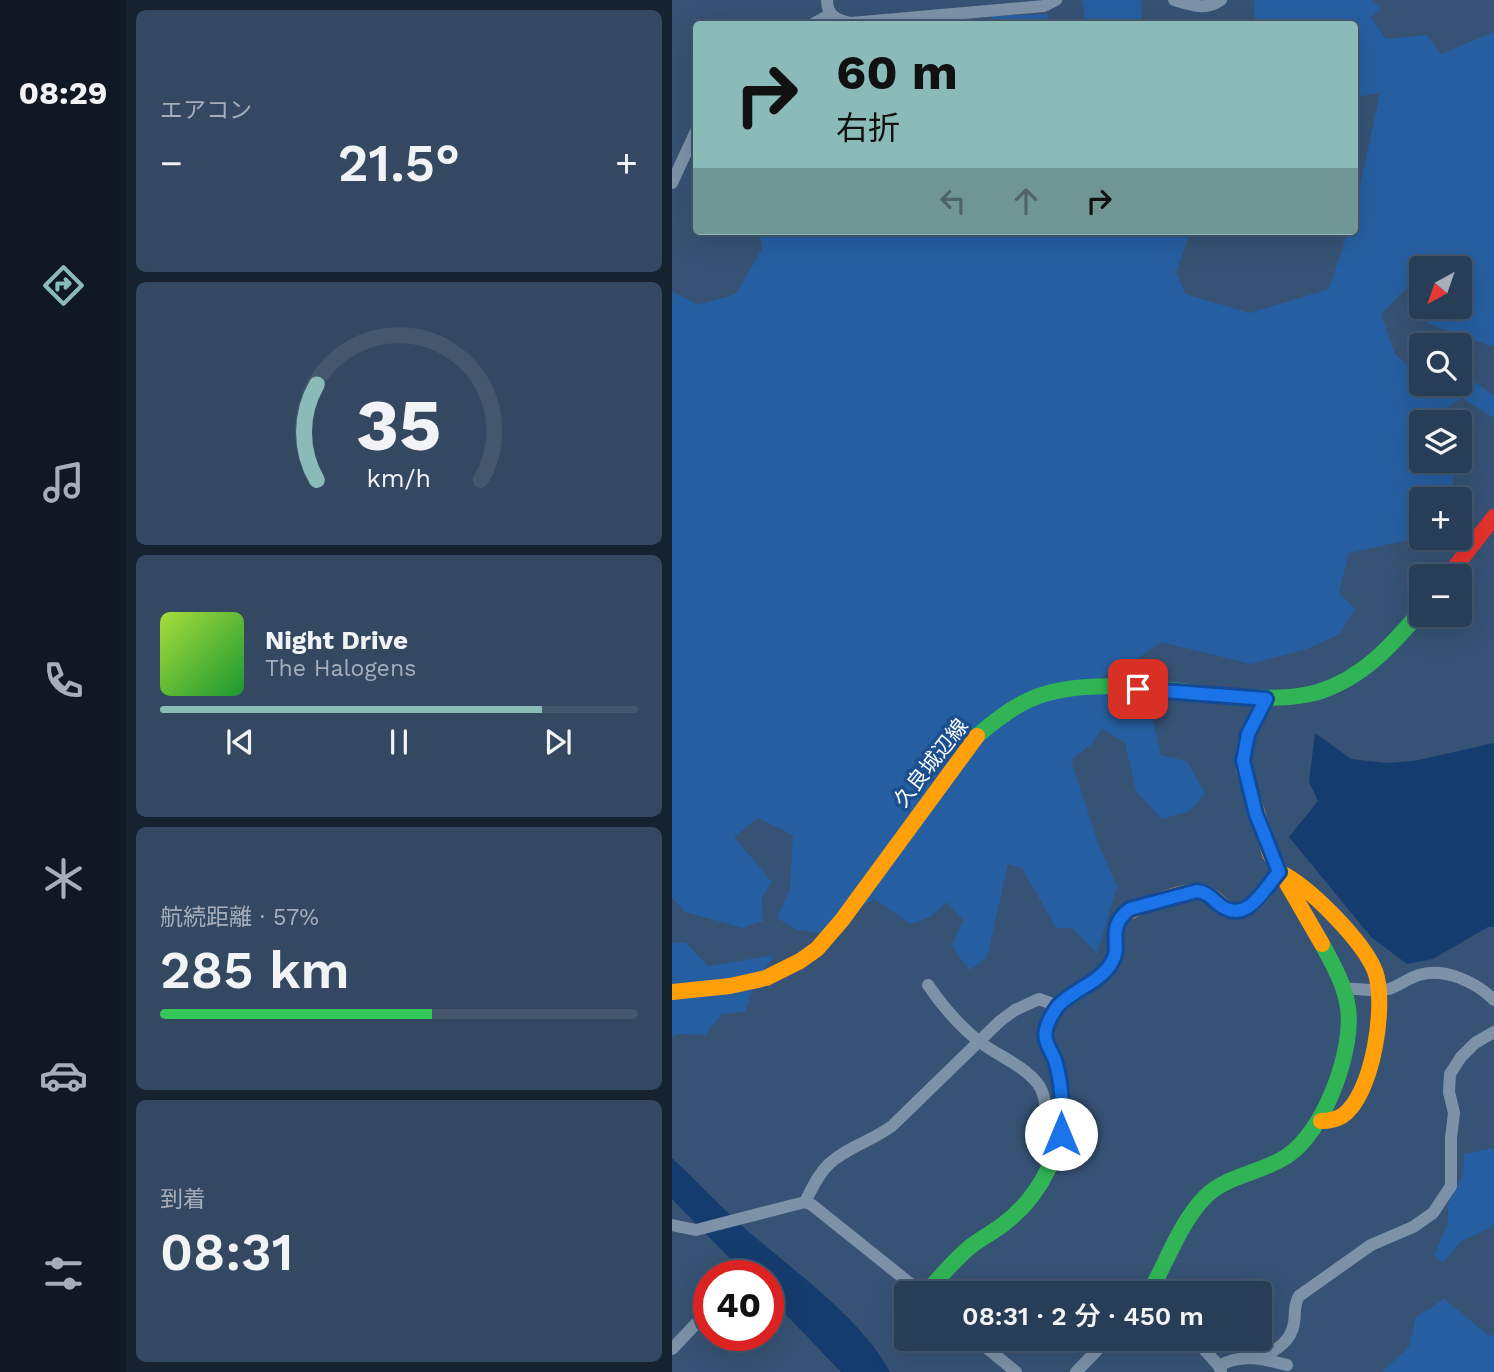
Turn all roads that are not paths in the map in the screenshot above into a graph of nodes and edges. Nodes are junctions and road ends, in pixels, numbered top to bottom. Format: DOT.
graph roads {
  1 [pos="827,0"];
  2 [pos="1056,0"];
  3 [pos="1174,0"];
  4 [pos="1222,0"];
  5 [pos="831,14"];
  6 [pos="818,21"];
  7 [pos="841,21"];
  8 [pos="874,21"];
  9 [pos="693,138"];
  10 [pos="672,183"];
  11 [pos="1494,517"];
  12 [pos="1457,564"];
  13 [pos="1409,625"];
  14 [pos="1266,699"];
  15 [pos="1279,872"];
  16 [pos="928,985"];
  17 [pos="1345,989"];
  18 [pos="1380,990"];
  19 [pos="672,992"];
  20 [pos="1494,1000"];
  21 [pos="1058,1006"];
  22 [pos="1494,1032"];
  23 [pos="979,1041"];
  24 [pos="1321,1121"];
  25 [pos="1058,1143"];
  26 [pos="805,1202"];
  27 [pos="672,1225"];
  28 [pos="909,1281"];
  29 [pos="936,1281"];
  30 [pos="1155,1281"];
  31 [pos="693,1327"];
  32 [pos="672,1349"];
  33 [pos="991,1351"];
  34 [pos="1096,1351"];
  35 [pos="1205,1351"];
  36 [pos="1261,1358"];
  37 [pos="1287,1365"];
  38 [pos="1220,1369"];
  39 [pos="1016,1372"];
  40 [pos="1076,1372"];
  1 -- 5 [label="street"];
  2 -- 8 [label="street"];
  3 -- 4 [label="street"];
  5 -- 6 [label="street"];
  5 -- 7 [label="street"];
  9 -- 10 [label="street"];
  11 -- 12 [label="street"];
  13 -- 14 [label="street, 久良城辺線"];
  14 -- 15 [label="street"];
  14 -- 19 [label="street, 久良城辺線"];
  15 -- 17 [label="street"];
  15 -- 18 [label="street"];
  15 -- 21 [label="street"];
  16 -- 23 [label="street"];
  17 -- 18 [label="street"];
  17 -- 24 [label="street"];
  18 -- 20 [label="street"];
  18 -- 24 [label="street"];
  21 -- 23 [label="street"];
  21 -- 25 [label="street"];
  22 -- 36 [label="street"];
  23 -- 25 [label="street"];
  23 -- 26 [label="street"];
  24 -- 30 [label="street"];
  25 -- 29 [label="street"];
  26 -- 27 [label="street"];
  26 -- 28 [label="street"];
  31 -- 32 [label="street"];
  33 -- 39 [label="street"];
  34 -- 40 [label="street"];
  35 -- 38 [label="street"];
  36 -- 37 [label="street"];
  36 -- 38 [label="street"];
}
